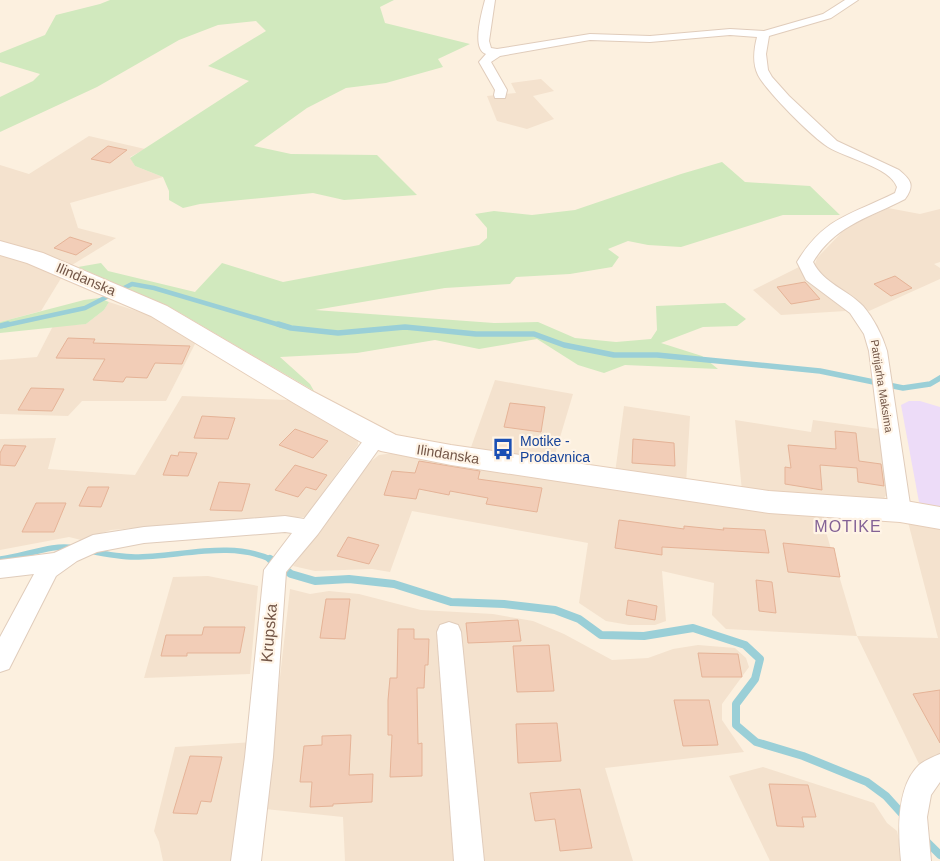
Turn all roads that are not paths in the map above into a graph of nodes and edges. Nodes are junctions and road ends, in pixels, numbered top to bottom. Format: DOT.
graph roads {
  1 [pos="490,0"];
  2 [pos="853,0"];
  3 [pos="764,34"];
  4 [pos="497,53"];
  5 [pos="500,95"];
  6 [pos="0,248"];
  7 [pos="376,438"];
  8 [pos="900,511"];
  9 [pos="940,518"];
  10 [pos="310,528"];
  11 [pos="63,558"];
  12 [pos="0,569"];
  13 [pos="449,632"];
  14 [pos="0,661"];
  15 [pos="940,767"];
  16 [pos="914,849"];
  17 [pos="246,861"];
  18 [pos="469,861"];
  1 -- 4 [label="street"];
  2 -- 3 [label="street"];
  3 -- 4 [label="street"];
  3 -- 8 [label="street, Patrijarha Maksima"];
  4 -- 5 [label="street"];
  6 -- 7 [label="street, Ilindanska"];
  7 -- 8 [label="street, Ilindanska"];
  7 -- 10 [label="street, Krupska"];
  8 -- 9 [label="street, Ilindanska"];
  10 -- 11 [label="street"];
  10 -- 17 [label="street, Krupska"];
  11 -- 12 [label="street"];
  11 -- 14 [label="street"];
  13 -- 18 [label="street"];
  15 -- 16 [label="street"];
}
